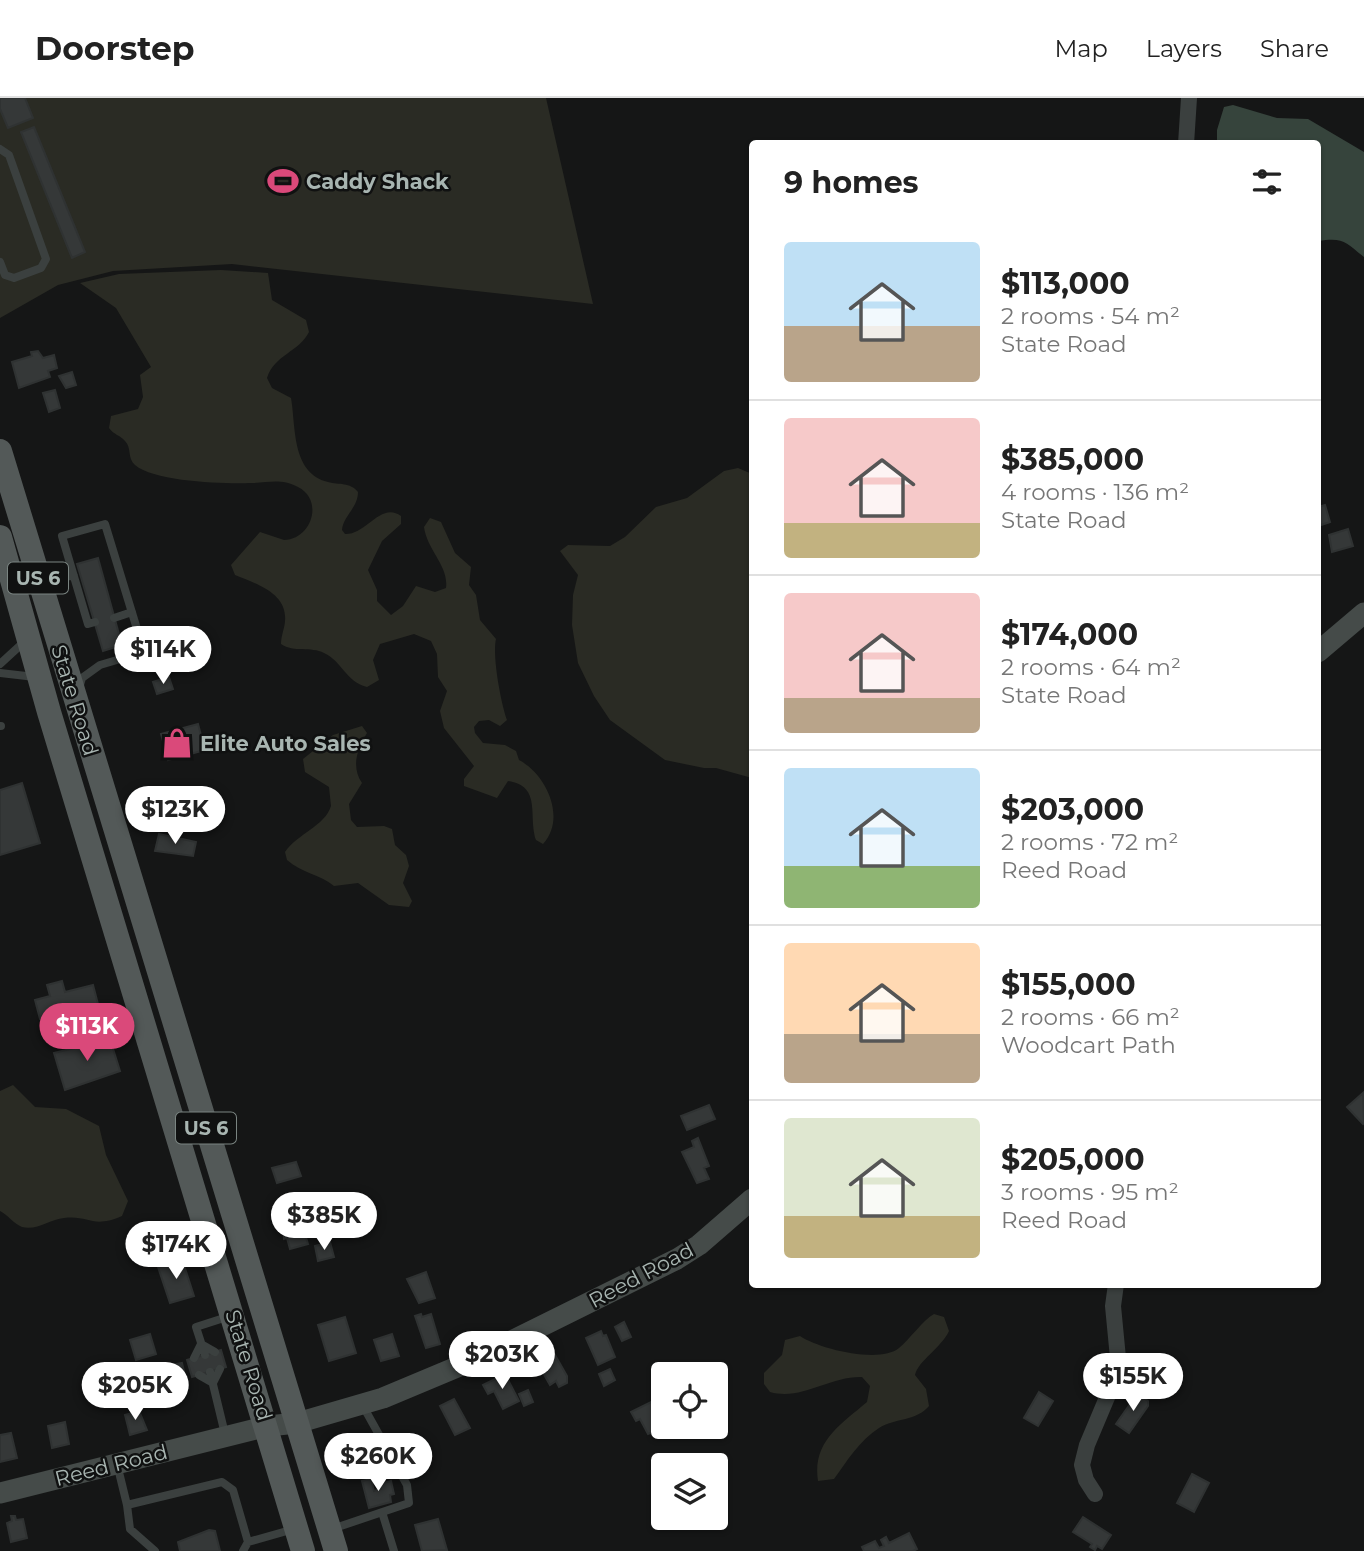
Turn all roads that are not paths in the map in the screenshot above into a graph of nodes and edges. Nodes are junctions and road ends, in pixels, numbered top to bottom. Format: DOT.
graph roads {
  1 [pos="1189,98"];
  2 [pos="1186,140"];
  3 [pos="0,149"];
  4 [pos="0,262"];
  5 [pos="0,451"];
  6 [pos="12,549"];
  7 [pos="74,576"];
  8 [pos="37,577"];
  9 [pos="132,611"];
  10 [pos="1364,612"];
  11 [pos="114,618"];
  12 [pos="95,622"];
  13 [pos="29,638"];
  14 [pos="1321,649"];
  15 [pos="0,664"];
  16 [pos="0,673"];
  17 [pos="39,678"];
  18 [pos="77,706"];
  19 [pos="749,1202"];
  20 [pos="1115,1288"];
  21 [pos="233,1315"];
  22 [pos="201,1344"];
  23 [pos="215,1352"];
  24 [pos="205,1355"];
  25 [pos="194,1358"];
  26 [pos="220,1369"];
  27 [pos="210,1372"];
  28 [pos="199,1375"];
  29 [pos="213,1383"];
  30 [pos="362,1405"];
  31 [pos="297,1423"];
  32 [pos="268,1426"];
  33 [pos="225,1437"];
  34 [pos="117,1463"];
  35 [pos="0,1493"];
  36 [pos="1095,1494"];
  37 [pos="127,1505"];
  38 [pos="382,1512"];
  39 [pos="300,1540"];
  40 [pos="333,1541"];
  41 [pos="248,1542"];
  42 [pos="155,1551"];
  43 [pos="243,1551"];
  44 [pos="394,1551"];
  1 -- 2 [label="street"];
  3 -- 4 [label="lane"];
  5 -- 6 [label="main road, State Road / US 6"];
  6 -- 8 [label="main road, State Road / US 6"];
  6 -- 13 [label="main road, State Road / US 6"];
  7 -- 8 [label="lane"];
  7 -- 9 [label="lane"];
  7 -- 12 [label="lane"];
  8 -- 18 [label="main road, State Road / US 6"];
  9 -- 11 [label="lane"];
  9 -- 18 [label="lane"];
  10 -- 14 [label="street"];
  13 -- 15 [label="lane"];
  13 -- 17 [label="main road, State Road / US 6"];
  16 -- 17 [label="lane"];
  17 -- 21 [label="main road, State Road / US 6"];
  18 -- 31 [label="main road, State Road / US 6"];
  19 -- 30 [label="street, Reed Road"];
  20 -- 36 [label="street"];
  21 -- 22 [label="lane"];
  21 -- 32 [label="main road, State Road / US 6"];
  22 -- 23 [label="lane"];
  22 -- 24 [label="lane"];
  22 -- 25 [label="lane"];
  26 -- 29 [label="lane"];
  27 -- 29 [label="lane"];
  28 -- 29 [label="lane"];
  29 -- 33 [label="lane"];
  30 -- 31 [label="street, Reed Road"];
  30 -- 38 [label="lane"];
  31 -- 32 [label="street, Reed Road"];
  31 -- 40 [label="main road, State Road / US 6"];
  32 -- 33 [label="street, Reed Road"];
  32 -- 39 [label="main road, State Road / US 6"];
  33 -- 34 [label="street, Reed Road"];
  34 -- 35 [label="street, Reed Road"];
  34 -- 37 [label="lane"];
  37 -- 41 [label="lane"];
  37 -- 42 [label="lane"];
  38 -- 40 [label="lane"];
  38 -- 44 [label="lane"];
  39 -- 41 [label="lane"];
  41 -- 43 [label="lane"];
}
